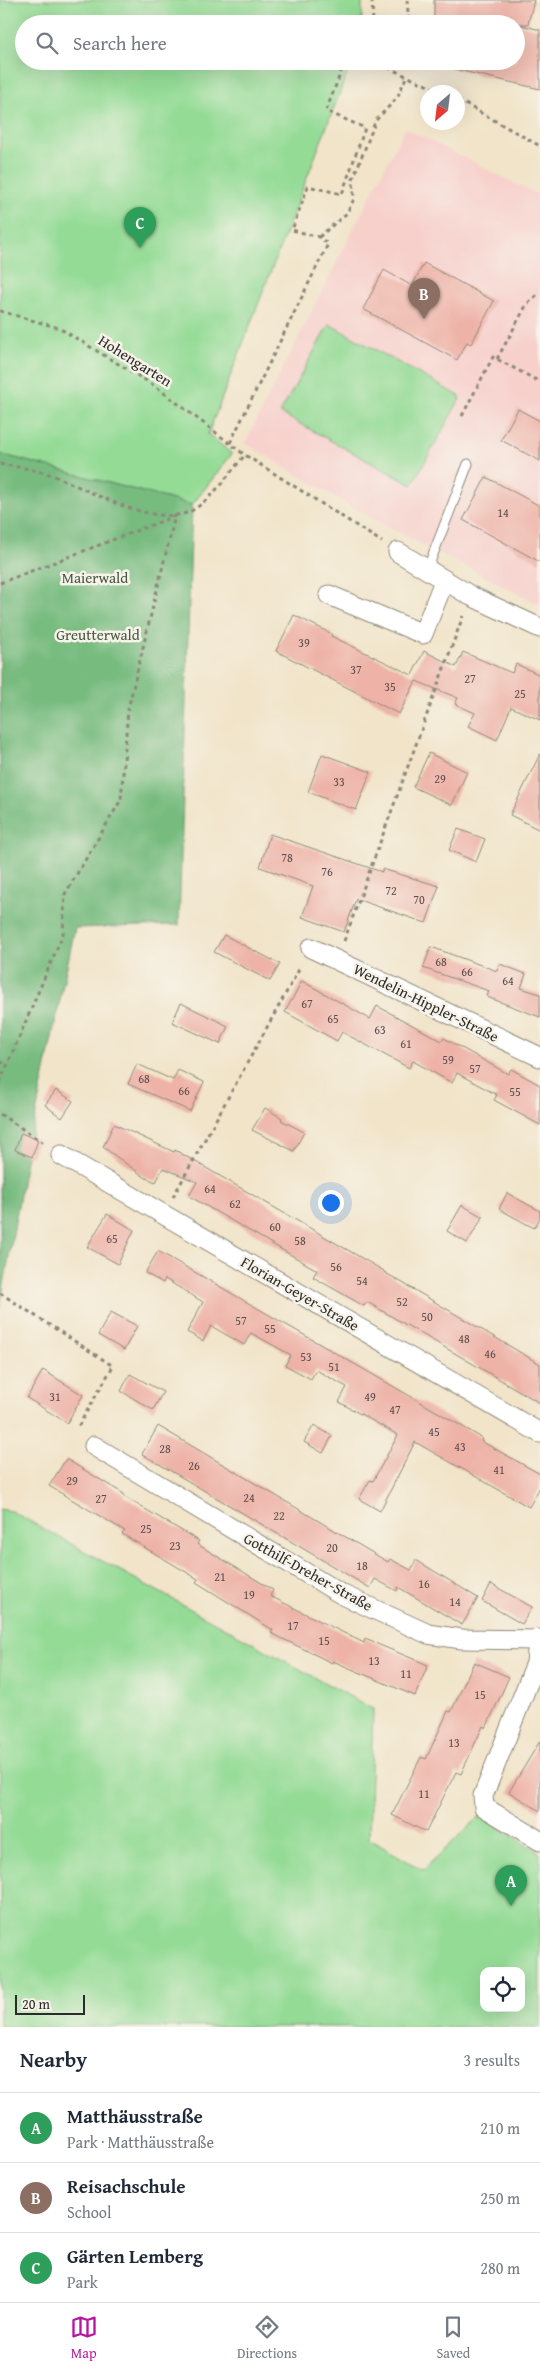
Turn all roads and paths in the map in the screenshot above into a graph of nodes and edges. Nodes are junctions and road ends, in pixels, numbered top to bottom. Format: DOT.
graph roads {
  1 [pos="372,0"];
  2 [pos="407,0"];
  3 [pos="373,15"];
  4 [pos="408,15"];
  5 [pos="341,70"];
  6 [pos="397,70"];
  7 [pos="407,75"];
  8 [pos="428,85"];
  9 [pos="465,104"];
  10 [pos="540,146"];
  11 [pos="319,237"];
  12 [pos="540,292"];
  13 [pos="0,312"];
  14 [pos="497,359"];
  15 [pos="540,382"];
  16 [pos="462,416"];
  17 [pos="230,443"];
  18 [pos="245,455"];
  19 [pos="0,464"];
  20 [pos="468,464"];
  21 [pos="175,516"];
  22 [pos="398,552"];
  23 [pos="427,570"];
  24 [pos="444,581"];
  25 [pos="0,583"];
  26 [pos="329,595"];
  27 [pos="471,596"];
  28 [pos="540,628"];
  29 [pos="352,921"];
  30 [pos="311,948"];
  31 [pos="540,1057"];
  32 [pos="8,1062"];
  33 [pos="0,1063"];
  34 [pos="0,1082"];
  35 [pos="0,1114"];
  36 [pos="61,1155"];
  37 [pos="163,1215"];
  38 [pos="0,1293"];
  39 [pos="540,1433"];
  40 [pos="94,1446"];
  41 [pos="539,1640"];
  42 [pos="540,1841"];
  1 -- 3 [label="path"];
  2 -- 4 [label="path"];
  5 -- 11 [label="path"];
  6 -- 7 [label="path"];
  7 -- 8 [label="path"];
  7 -- 11 [label="path"];
  9 -- 10 [label="path"];
  11 -- 17 [label="path"];
  12 -- 14 [label="path"];
  13 -- 17 [label="path, Hohengarten"];
  14 -- 15 [label="path"];
  14 -- 16 [label="path"];
  17 -- 18 [label="path, Hohengarten"];
  18 -- 21 [label="path"];
  18 -- 22 [label="path, Hohengarten"];
  19 -- 21 [label="path"];
  20 -- 23 [label="lane"];
  21 -- 25 [label="path"];
  21 -- 32 [label="path"];
  22 -- 23 [label="street"];
  23 -- 24 [label="street"];
  24 -- 26 [label="street"];
  24 -- 27 [label="street"];
  27 -- 28 [label="street"];
  27 -- 29 [label="path"];
  30 -- 31 [label="street, Wendelin-Hippler-Straße"];
  30 -- 37 [label="path"];
  32 -- 33 [label="path"];
  32 -- 34 [label="path"];
  35 -- 36 [label="path"];
  36 -- 37 [label="street, Florian-Geyer-Straße"];
  37 -- 39 [label="street, Florian-Geyer-Straße"];
  38 -- 40 [label="path"];
  40 -- 41 [label="street, Gotthilf-Dreher-Straße"];
  41 -- 42 [label="street"];
}
